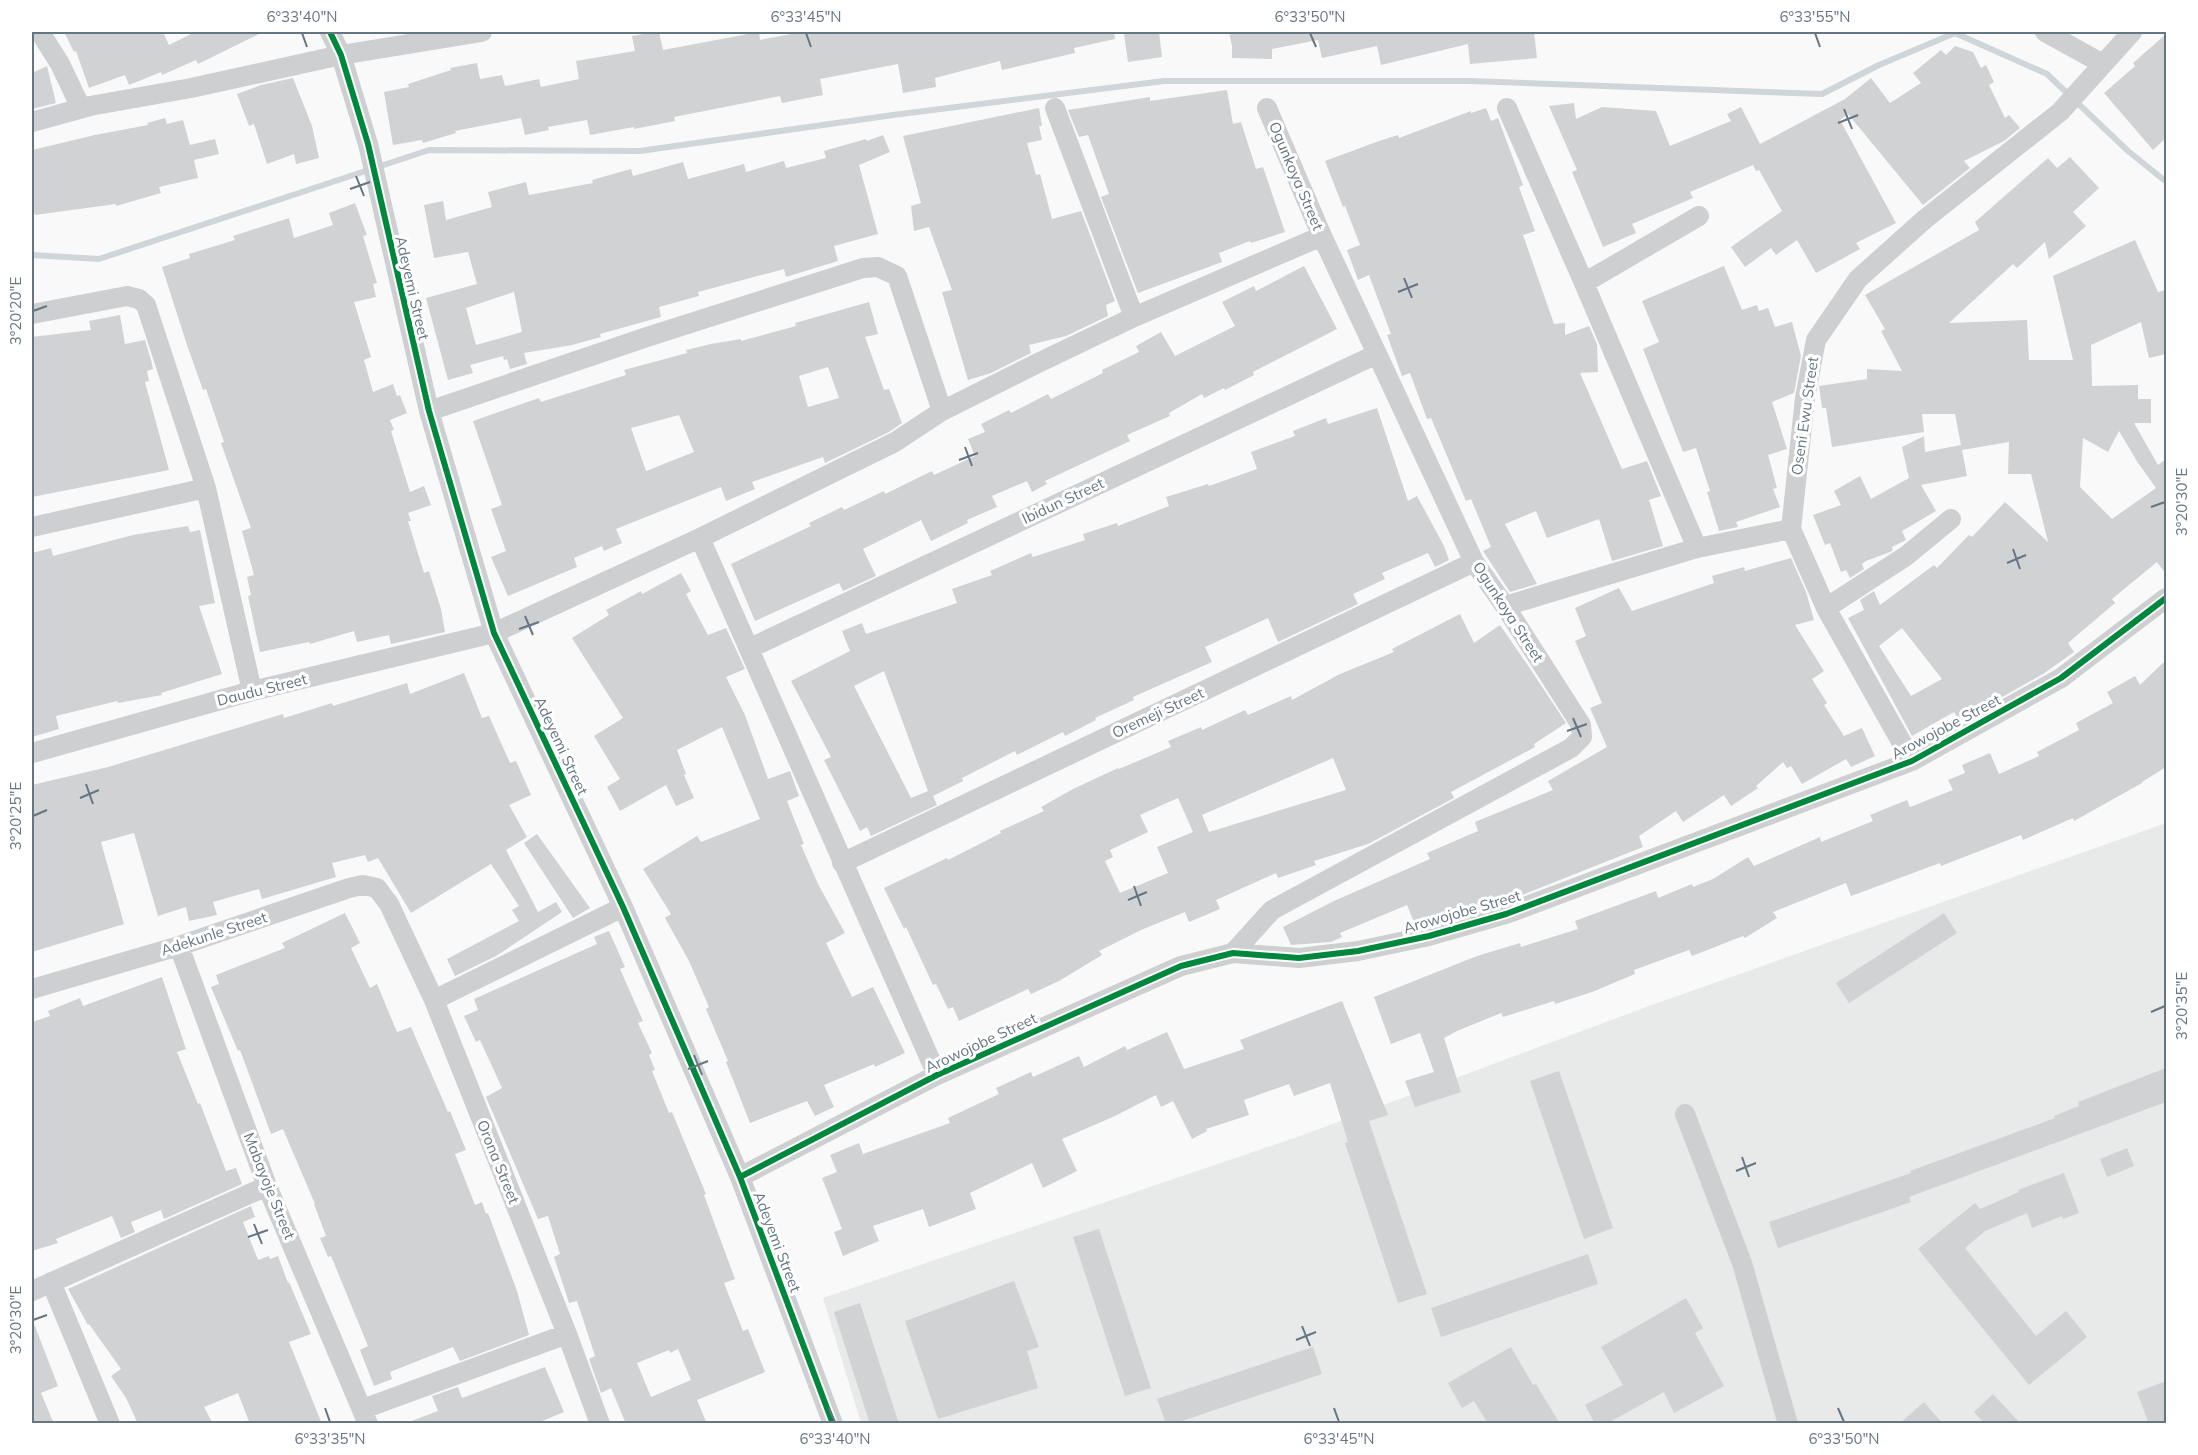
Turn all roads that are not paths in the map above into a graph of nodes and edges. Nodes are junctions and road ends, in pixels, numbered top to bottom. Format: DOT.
graph roads {
  1 [pos="40,32"];
  2 [pos="330,32"];
  3 [pos="482,32"];
  4 [pos="2044,32"];
  5 [pos="2132,32"];
  6 [pos="341,55"];
  7 [pos="2103,64"];
  8 [pos="81,108"];
  9 [pos="1054,108"];
  10 [pos="1267,108"];
  11 [pos="1507,108"];
  12 [pos="32,122"];
  13 [pos="1699,216"];
  14 [pos="1322,236"];
  15 [pos="1584,283"];
  16 [pos="32,314"];
  17 [pos="1134,317"];
  18 [pos="1377,354"];
  19 [pos="429,411"];
  20 [pos="942,411"];
  21 [pos="206,488"];
  22 [pos="1951,519"];
  23 [pos="32,527"];
  24 [pos="1791,529"];
  25 [pos="700,538"];
  26 [pos="1697,548"];
  27 [pos="1474,562"];
  28 [pos="2166,598"];
  29 [pos="1505,606"];
  30 [pos="1826,608"];
  31 [pos="494,633"];
  32 [pos="750,648"];
  33 [pos="252,691"];
  34 [pos="32,753"];
  35 [pos="1912,761"];
  36 [pos="842,863"];
  37 [pos="389,904"];
  38 [pos="623,907"];
  39 [pos="179,946"];
  40 [pos="1233,953"];
  41 [pos="32,989"];
  42 [pos="434,1000"];
  43 [pos="937,1075"];
  44 [pos="1685,1114"];
  45 [pos="740,1177"];
  46 [pos="267,1186"];
  47 [pos="51,1282"];
  48 [pos="32,1291"];
  49 [pos="567,1334"];
  50 [pos="365,1416"];
  51 [pos="110,1424"];
  52 [pos="600,1424"];
  53 [pos="833,1424"];
  54 [pos="1788,1424"];
  1 -- 8 [label="street"];
  2 -- 6 [label="street, Adeyemi Street"];
  3 -- 6 [label="street"];
  4 -- 7 [label="street"];
  5 -- 7 [label="street, Oseni Ewu Street"];
  6 -- 8 [label="street"];
  6 -- 19 [label="street, Adeyemi Street"];
  7 -- 24 [label="street, Oseni Ewu Street"];
  8 -- 12 [label="street"];
  9 -- 17 [label="street"];
  10 -- 14 [label="street, Ogunkoya Street"];
  11 -- 15 [label="street"];
  13 -- 15 [label="street"];
  14 -- 17 [label="street, Daudu Street"];
  14 -- 18 [label="street, Ogunkoya Street"];
  15 -- 26 [label="street"];
  16 -- 21 [label="street"];
  17 -- 20 [label="street, Daudu Street"];
  18 -- 27 [label="street, Ogunkoya Street"];
  18 -- 32 [label="street, Ibidun Street"];
  19 -- 20 [label="street"];
  19 -- 31 [label="street, Adeyemi Street"];
  20 -- 25 [label="street, Daudu Street"];
  21 -- 23 [label="street"];
  21 -- 33 [label="street"];
  22 -- 30 [label="street"];
  24 -- 26 [label="street"];
  24 -- 30 [label="street, Oseni Ewu Street"];
  25 -- 31 [label="street, Daudu Street"];
  25 -- 32 [label="street"];
  26 -- 29 [label="street"];
  27 -- 29 [label="street, Ogunkoya Street"];
  27 -- 36 [label="street, Oremeji Street"];
  28 -- 35 [label="street, Arowojobe Street"];
  29 -- 40 [label="street, Ogunkoya Street"];
  30 -- 35 [label="street, Oseni Ewu Street"];
  31 -- 33 [label="street, Daudu Street"];
  31 -- 38 [label="street, Adeyemi Street"];
  32 -- 36 [label="street"];
  33 -- 34 [label="street, Daudu Street"];
  35 -- 40 [label="street, Arowojobe Street"];
  36 -- 43 [label="street"];
  37 -- 39 [label="street, Adekunle Street"];
  37 -- 42 [label="street, Orona Street"];
  38 -- 42 [label="street"];
  38 -- 45 [label="street, Adeyemi Street"];
  39 -- 41 [label="street, Adekunle Street"];
  39 -- 46 [label="street, Mabayoje Street"];
  40 -- 43 [label="street, Arowojobe Street"];
  42 -- 49 [label="street, Orona Street"];
  43 -- 45 [label="street, Arowojobe Street"];
  44 -- 54 [label="street"];
  45 -- 53 [label="street, Adeyemi Street"];
  46 -- 47 [label="street"];
  46 -- 50 [label="street, Mabayoje Street"];
  47 -- 48 [label="street"];
  47 -- 51 [label="street"];
  49 -- 50 [label="street"];
  49 -- 52 [label="street, Orona Street"];
}
